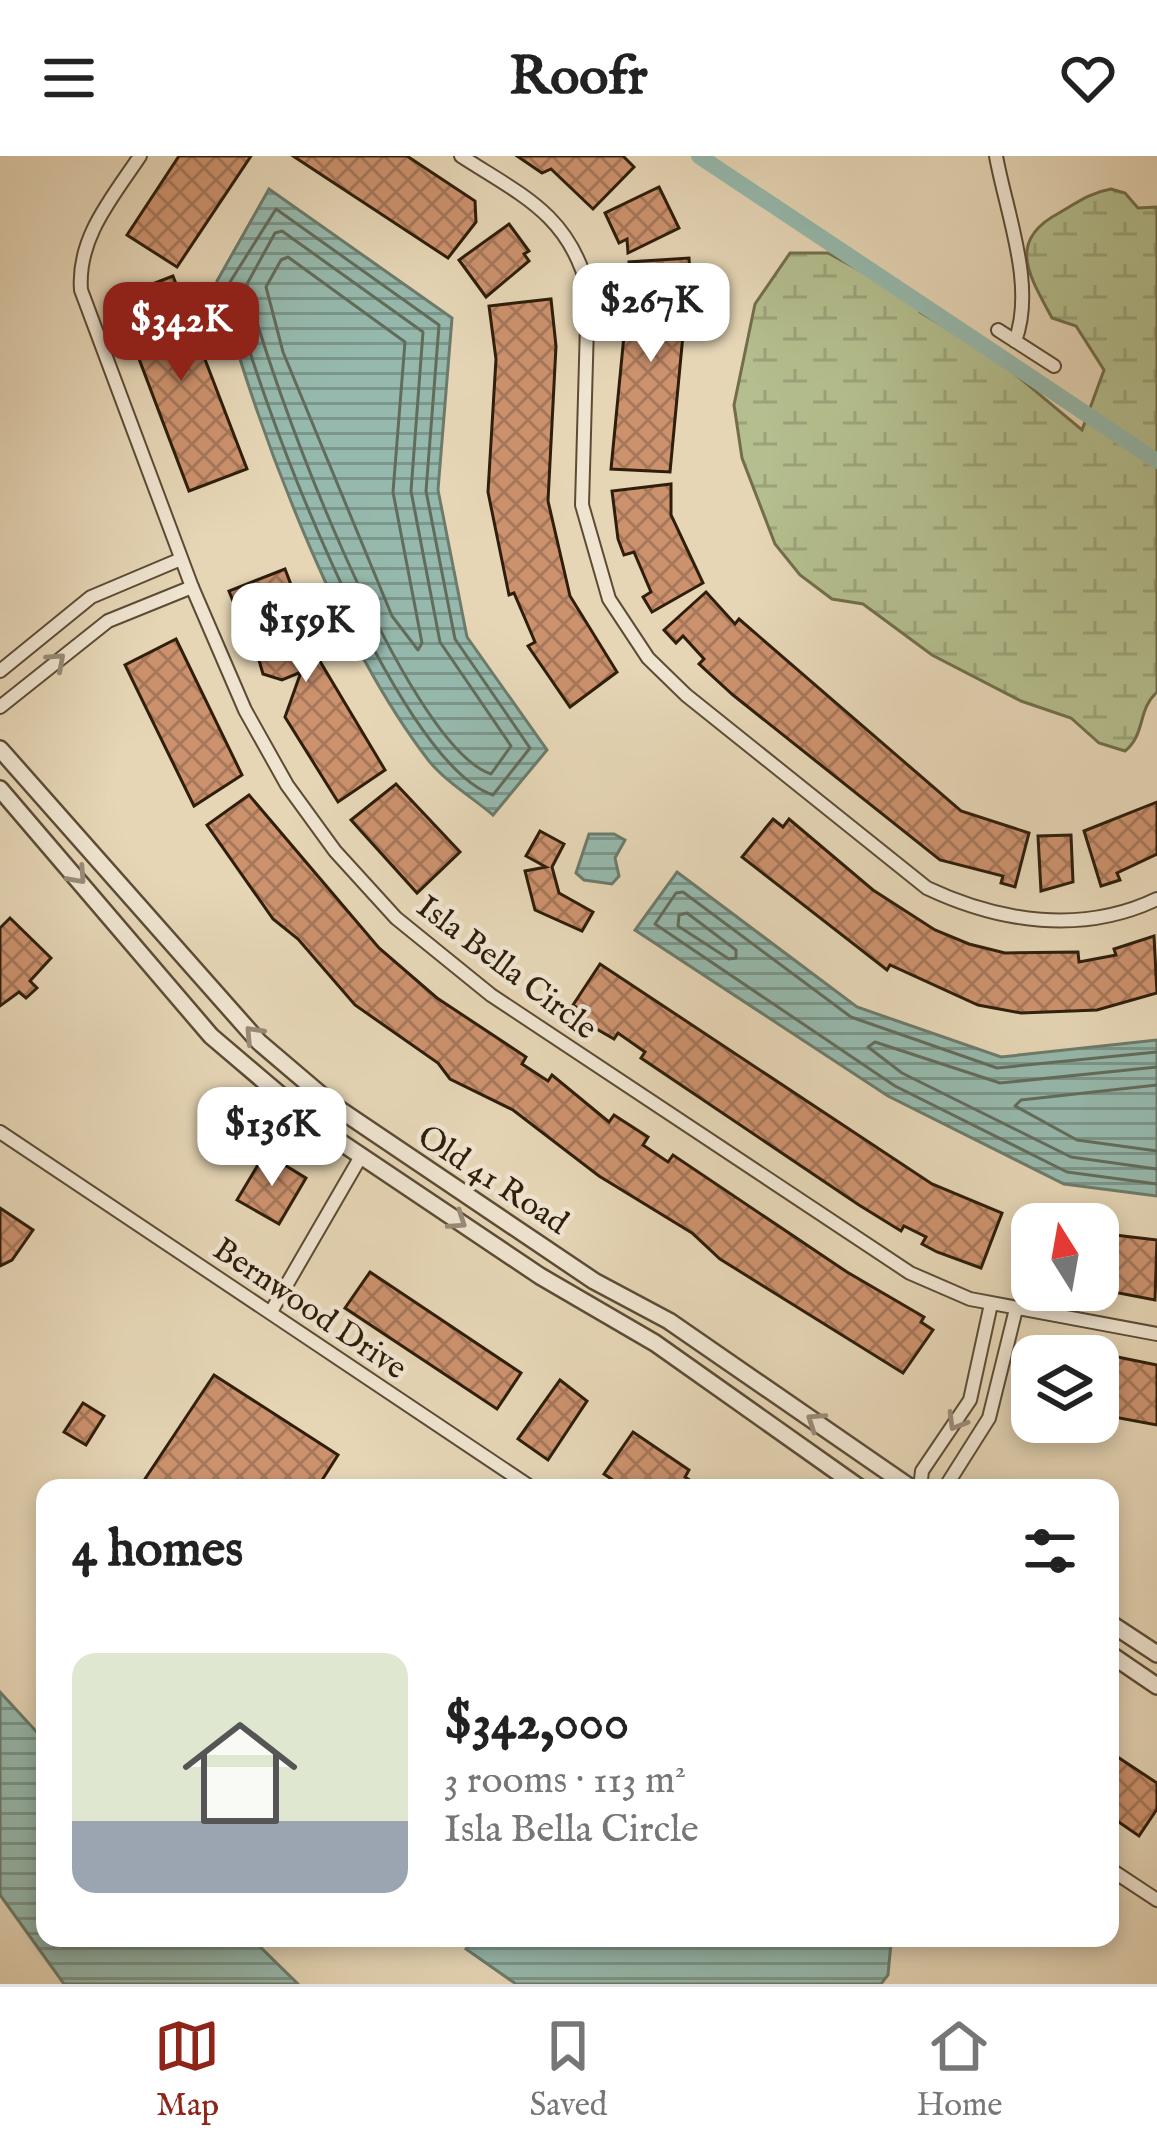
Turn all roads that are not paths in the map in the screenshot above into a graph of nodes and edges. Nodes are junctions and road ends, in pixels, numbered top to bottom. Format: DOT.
graph roads {
  1 [pos="140,156"];
  2 [pos="461,156"];
  3 [pos="995,156"];
  4 [pos="998,330"];
  5 [pos="1015,341"];
  6 [pos="1054,366"];
  7 [pos="181,559"];
  8 [pos="192,587"];
  9 [pos="0,671"];
  10 [pos="0,706"];
  11 [pos="0,749"];
  12 [pos="0,789"];
  13 [pos="1157,899"];
  14 [pos="0,1132"];
  15 [pos="374,1136"];
  16 [pos="360,1158"];
  17 [pos="992,1304"];
  18 [pos="1011,1308"];
  19 [pos="272,1310"];
  20 [pos="1016,1311"];
  21 [pos="1027,1311"];
  22 [pos="1157,1334"];
  23 [pos="519,1479"];
  24 [pos="847,1479"];
  25 [pos="897,1479"];
  26 [pos="921,1479"];
  27 [pos="950,1479"];
  28 [pos="1119,1629"];
  29 [pos="1157,1654"];
  30 [pos="1119,1660"];
  31 [pos="1157,1686"];
  32 [pos="1119,1875"];
  33 [pos="1157,1900"];
  1 -- 7 [label="street, Isla Bella Circle"];
  2 -- 13 [label="street"];
  3 -- 5 [label="street"];
  4 -- 5 [label="street"];
  5 -- 6 [label="street"];
  7 -- 8 [label="street, Isla Bella Circle"];
  7 -- 9 [label="street"];
  10 -- 8 [label="street, one-way"];
  8 -- 17 [label="street, Isla Bella Circle"];
  15 -- 11 [label="street, Old 41 Road, one-way"];
  12 -- 16 [label="street, Old 41 Road, one-way"];
  14 -- 19 [label="street, Bernwood Drive"];
  15 -- 16 [label="street"];
  25 -- 15 [label="street, Old 41 Road, one-way"];
  16 -- 19 [label="street"];
  16 -- 24 [label="street, Old 41 Road, one-way"];
  17 -- 18 [label="street, Isla Bella Circle"];
  17 -- 26 [label="street, one-way"];
  19 -- 23 [label="street, Bernwood Drive"];
  20 -- 27 [label="street"];
  21 -- 22 [label="street, Isla Bella Circle"];
  28 -- 29 [label="street"];
  30 -- 31 [label="street"];
  32 -- 33 [label="street"];
}
